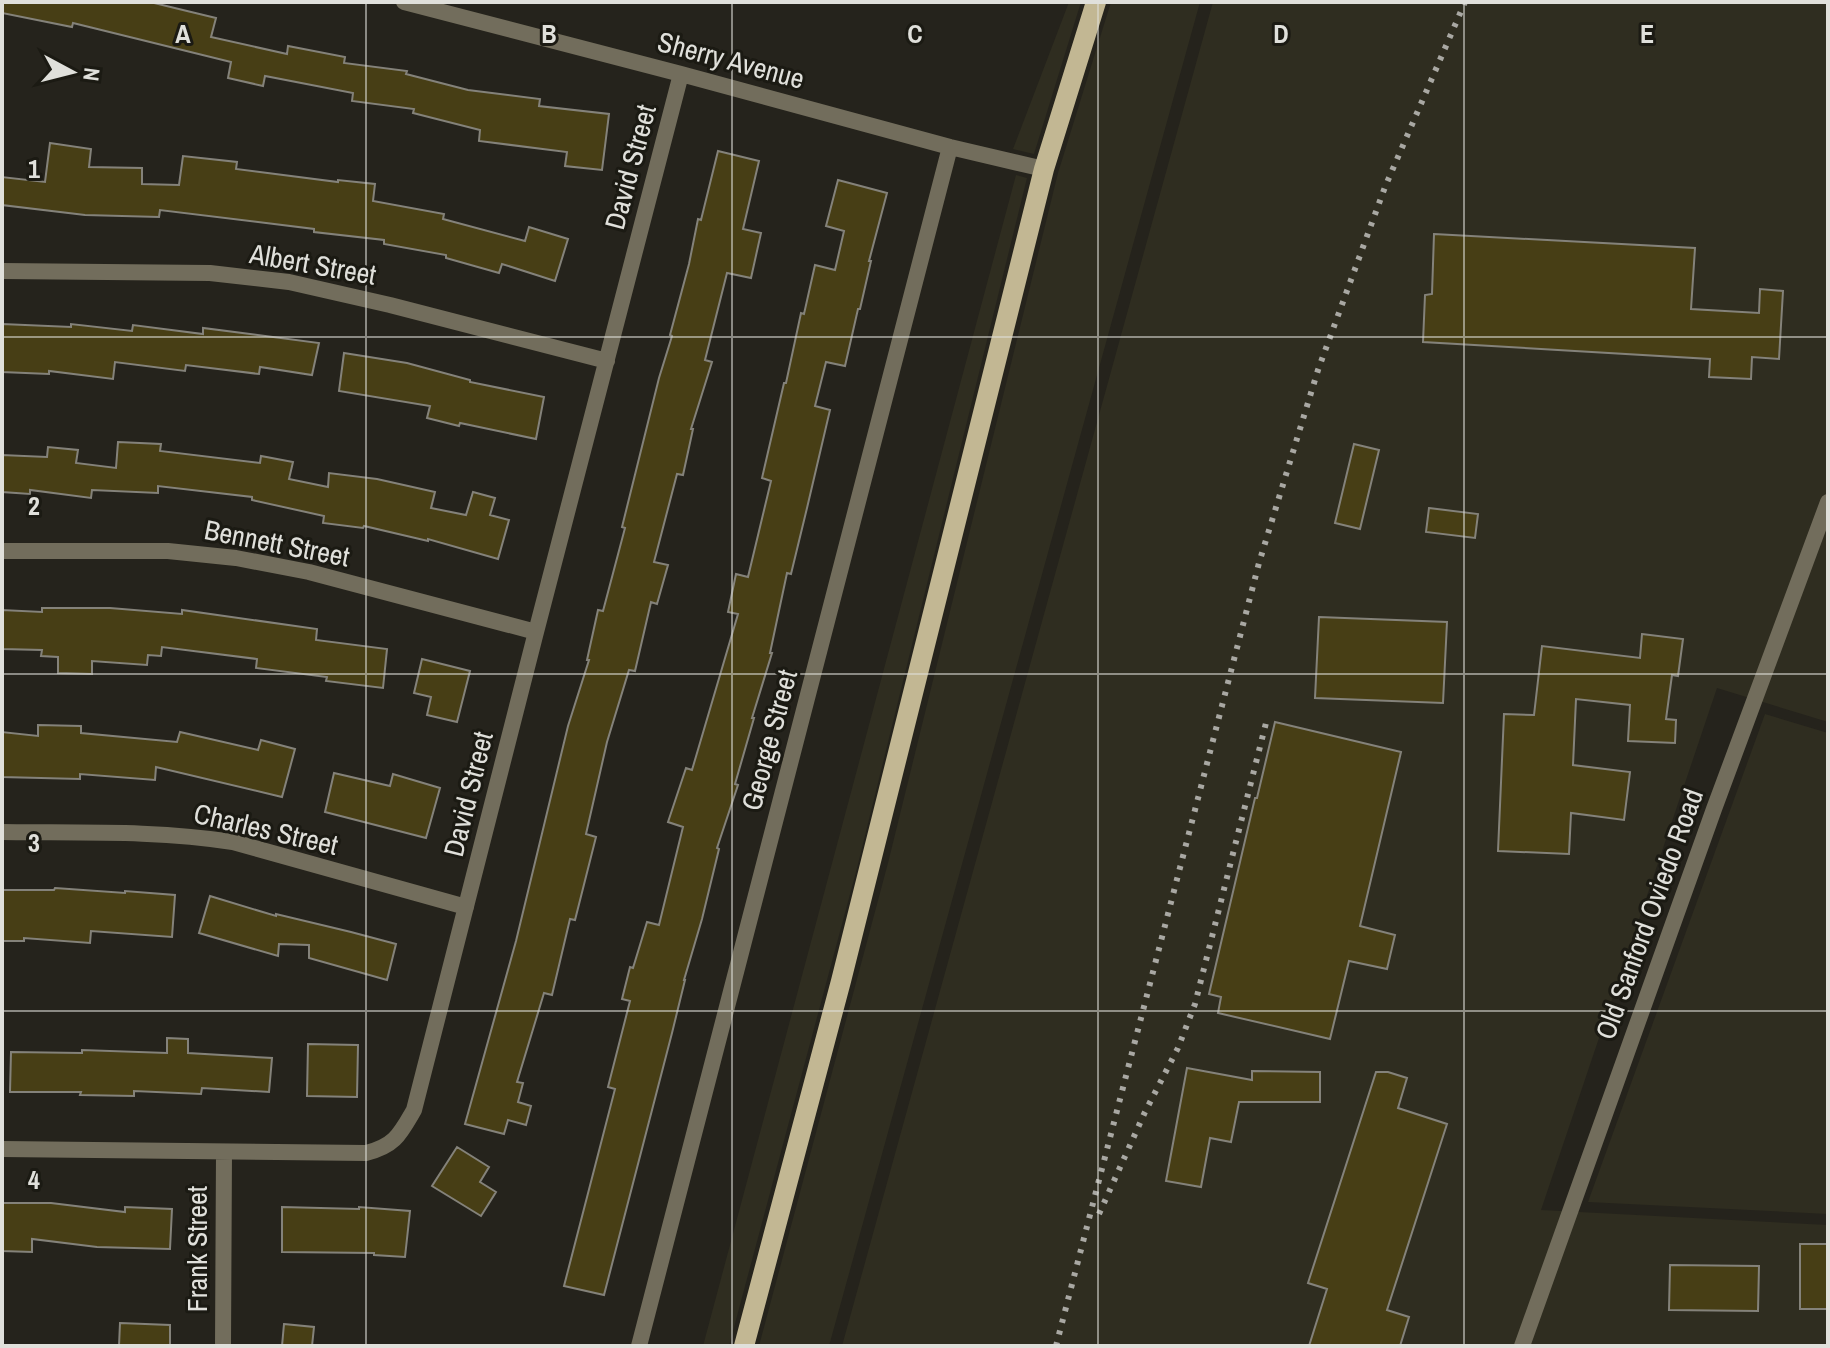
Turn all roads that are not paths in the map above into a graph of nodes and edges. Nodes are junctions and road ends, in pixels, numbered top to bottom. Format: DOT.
graph roads {
  1 [pos="404,2"];
  2 [pos="1096,2"];
  3 [pos="681,74"];
  4 [pos="950,147"];
  5 [pos="1044,169"];
  6 [pos="2,271"];
  7 [pos="607,361"];
  8 [pos="1828,502"];
  9 [pos="2,551"];
  10 [pos="536,632"];
  11 [pos="2,832"];
  12 [pos="466,907"];
  13 [pos="2,1149"];
  14 [pos="224,1152"];
  15 [pos="223,1346"];
  16 [pos="639,1346"];
  17 [pos="744,1346"];
  18 [pos="1522,1346"];
  1 -- 3 [label="street, Sherry Avenue"];
  2 -- 5 [label="main road"];
  3 -- 4 [label="street, Sherry Avenue"];
  3 -- 7 [label="street, David Street"];
  4 -- 5 [label="street, Sherry Avenue"];
  4 -- 16 [label="street, George Street"];
  5 -- 17 [label="main road"];
  6 -- 7 [label="street, Albert Street"];
  7 -- 10 [label="street, David Street"];
  8 -- 18 [label="street, Old Sanford Oviedo Road"];
  9 -- 10 [label="street, Bennett Street"];
  10 -- 12 [label="street, David Street"];
  11 -- 12 [label="street, Charles Street"];
  12 -- 14 [label="street, David Street"];
  13 -- 14 [label="street, David Street"];
  14 -- 15 [label="street, Frank Street"];
}
